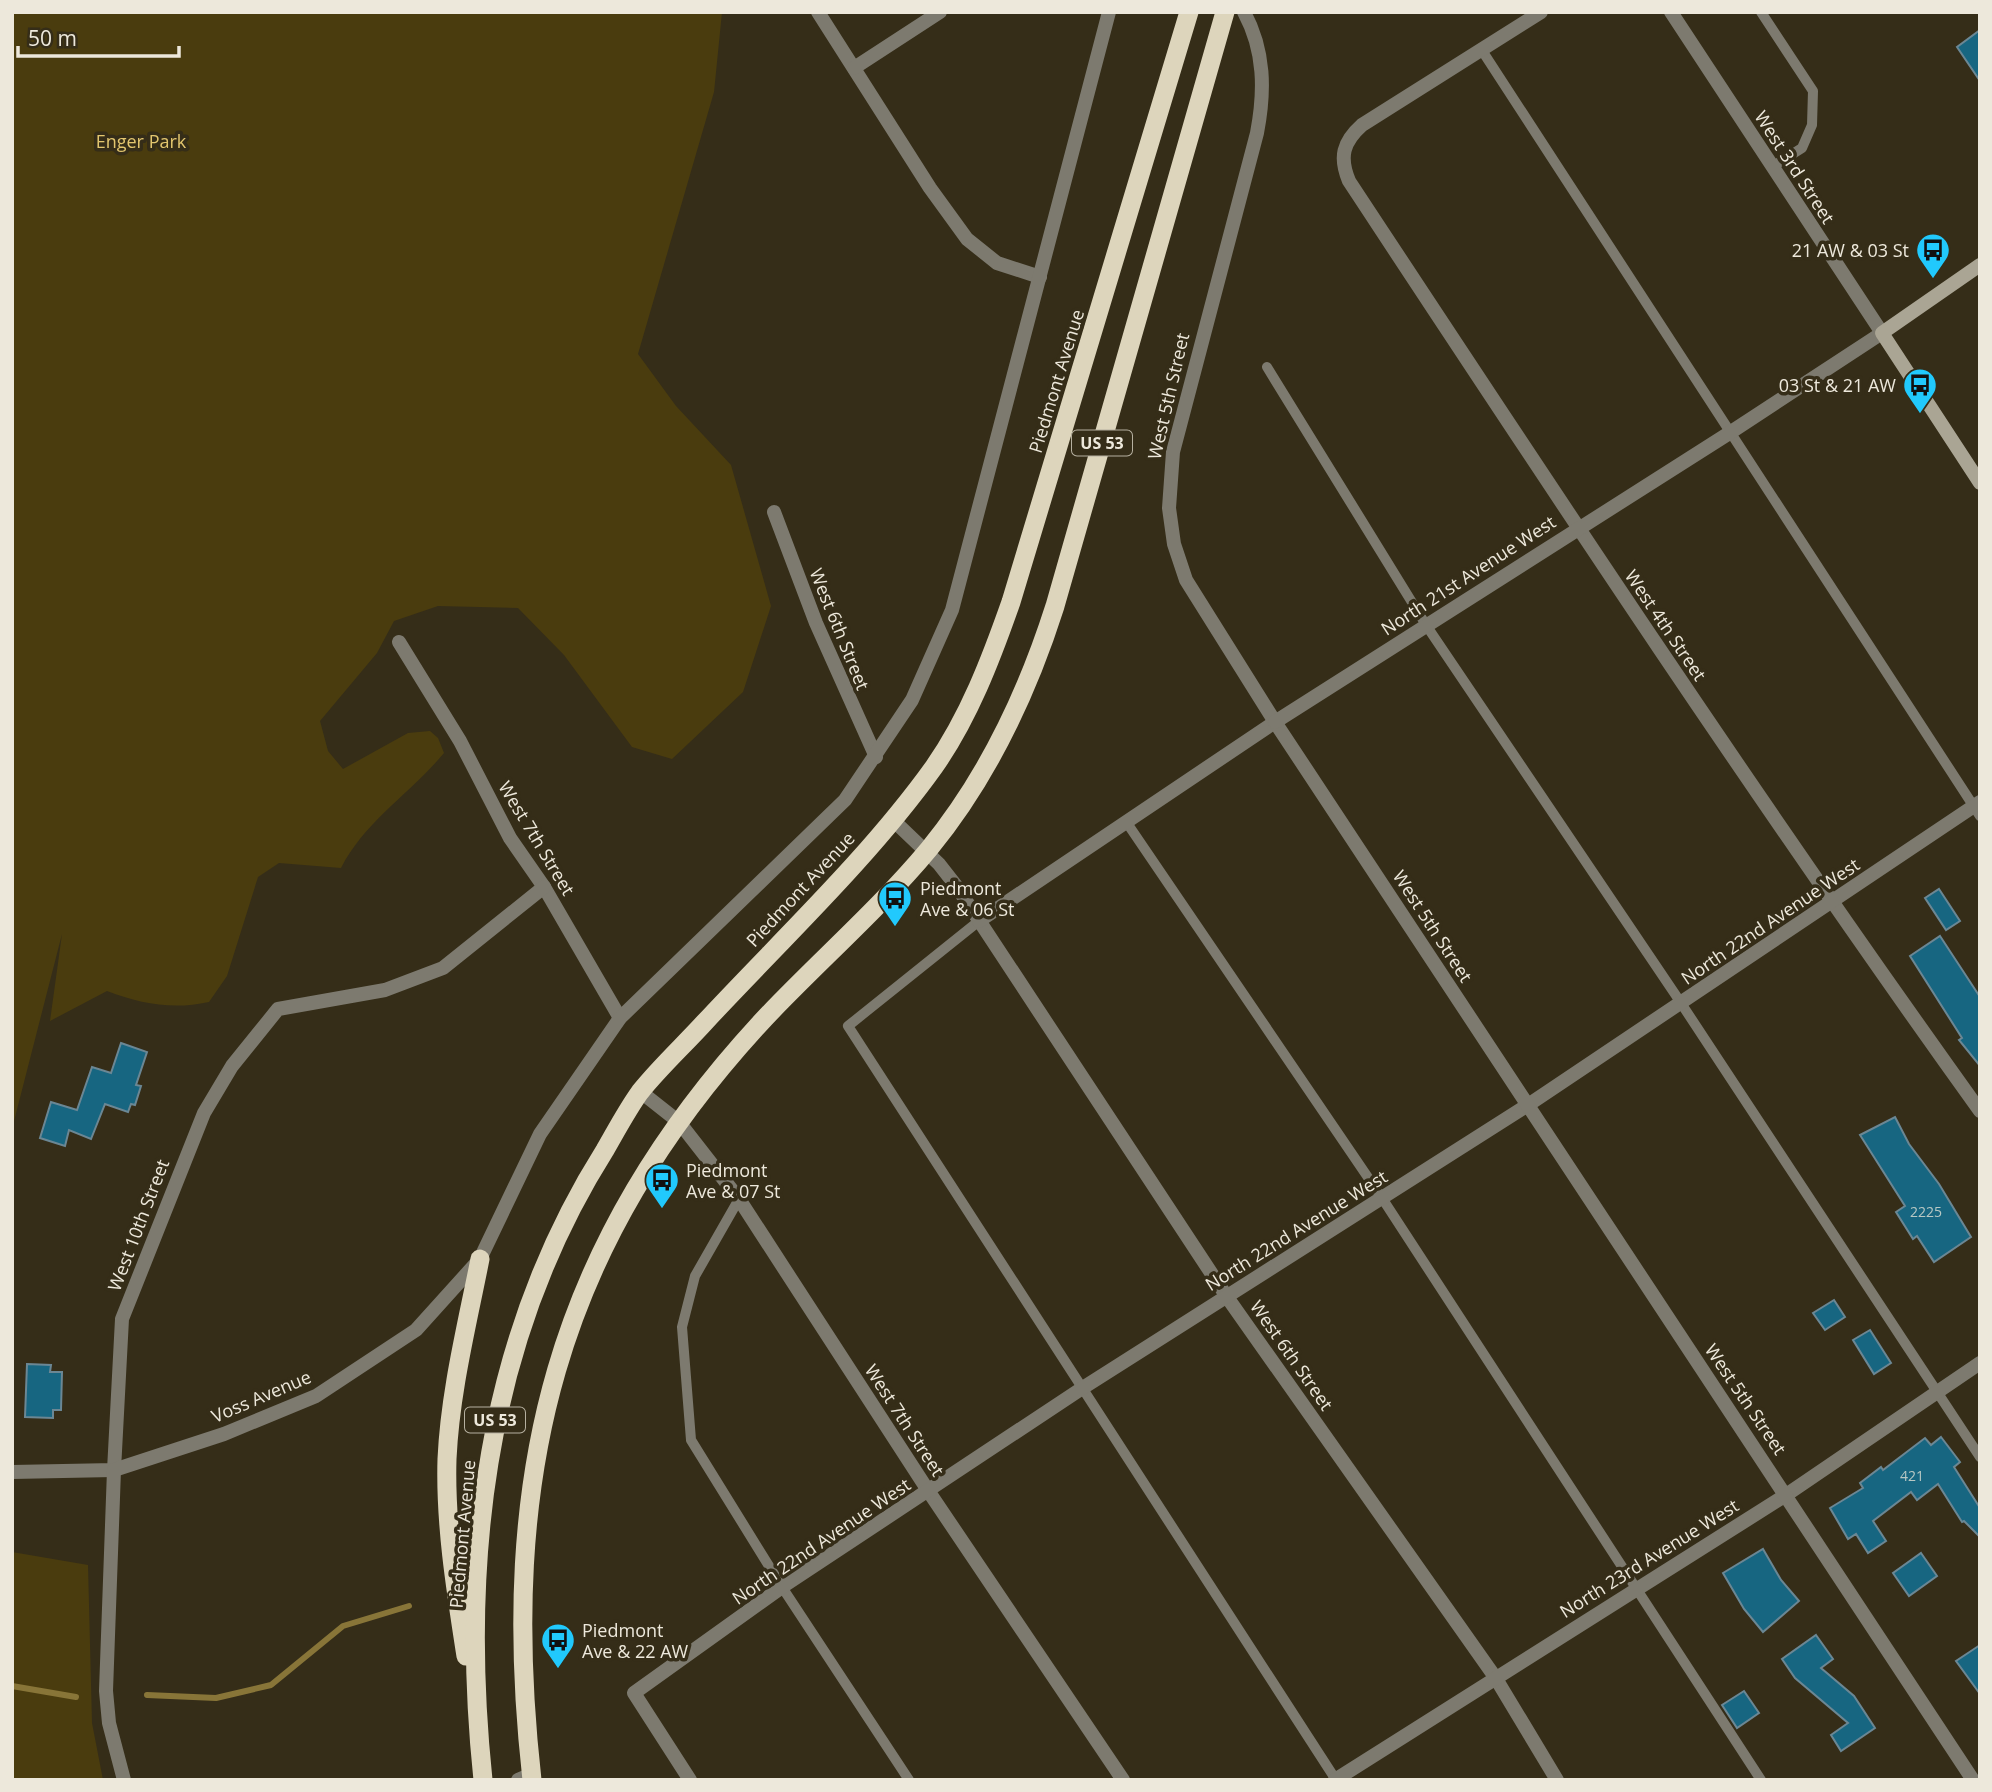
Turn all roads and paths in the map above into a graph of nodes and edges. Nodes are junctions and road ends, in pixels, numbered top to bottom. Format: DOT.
graph roads {
  1 [pos="818,12"];
  2 [pos="940,12"];
  3 [pos="1109,12"];
  4 [pos="1189,12"];
  5 [pos="1225,12"];
  6 [pos="1244,12"];
  7 [pos="1541,12"];
  8 [pos="1671,12"];
  9 [pos="1761,12"];
  10 [pos="1483,52"];
  11 [pos="854,68"];
  12 [pos="1772,167"];
  13 [pos="1980,265"];
  14 [pos="1040,277"];
  15 [pos="1882,333"];
  16 [pos="1267,367"];
  17 [pos="1731,432"];
  18 [pos="1980,483"];
  19 [pos="774,513"];
  20 [pos="1577,528"];
  21 [pos="1426,625"];
  22 [pos="399,642"];
  23 [pos="1275,722"];
  24 [pos="876,757"];
  25 [pos="1977,808"];
  26 [pos="893,820"];
  27 [pos="1127,823"];
  28 [pos="926,852"];
  29 [pos="544,887"];
  30 [pos="1832,904"];
  31 [pos="979,920"];
  32 [pos="1682,1003"];
  33 [pos="620,1018"];
  34 [pos="640,1092"];
  35 [pos="1528,1105"];
  36 [pos="1980,1111"];
  37 [pos="679,1122"];
  38 [pos="1382,1198"];
  39 [pos="738,1199"];
  40 [pos="480,1259"];
  41 [pos="1227,1297"];
  42 [pos="1980,1363"];
  43 [pos="1081,1389"];
  44 [pos="1936,1393"];
  45 [pos="1980,1457"];
  46 [pos="114,1470"];
  47 [pos="12,1472"];
  48 [pos="929,1492"];
  49 [pos="1786,1495"];
  50 [pos="782,1587"];
  51 [pos="1635,1590"];
  52 [pos="1495,1677"];
  53 [pos="477,1721"];
  54 [pos="527,1778"];
  55 [pos="124,1780"];
  56 [pos="483,1780"];
  57 [pos="690,1780"];
  58 [pos="909,1780"];
  59 [pos="1124,1780"];
  60 [pos="1335,1780"];
  61 [pos="1557,1780"];
  62 [pos="1761,1780"];
  63 [pos="1973,1780"];
  1 -- 11 [label="street"];
  2 -- 11 [label="street"];
  3 -- 14 [label="street, Piedmont Avenue"];
  4 -- 26 [label="highway, Piedmont Avenue / US 53"];
  5 -- 28 [label="highway, US 53"];
  6 -- 23 [label="street, West 5th Street"];
  7 -- 10 [label="street"];
  8 -- 12 [label="street, West 3rd Street"];
  9 -- 12 [label="lane"];
  10 -- 17 [label="lane"];
  10 -- 20 [label="street, West 4th Street"];
  11 -- 14 [label="street"];
  12 -- 15 [label="street, West 3rd Street"];
  13 -- 15 [label="main road, North 21st Avenue West"];
  14 -- 24 [label="street, Piedmont Avenue"];
  15 -- 17 [label="street, North 21st Avenue West"];
  15 -- 18 [label="main road, West 3rd Street"];
  16 -- 21 [label="lane"];
  17 -- 20 [label="street, North 21st Avenue West"];
  17 -- 25 [label="lane"];
  19 -- 24 [label="street, West 6th Street"];
  20 -- 21 [label="street, North 21st Avenue West"];
  20 -- 30 [label="street, West 4th Street"];
  21 -- 23 [label="street, North 21st Avenue West"];
  21 -- 32 [label="lane"];
  22 -- 29 [label="street, West 7th Street"];
  23 -- 27 [label="street, North 21st Avenue West"];
  23 -- 35 [label="street, West 5th Street"];
  24 -- 33 [label="street, Piedmont Avenue"];
  25 -- 30 [label="street, North 22nd Avenue West"];
  26 -- 28 [label="street, West 6th Street"];
  26 -- 34 [label="highway, Piedmont Avenue / US 53"];
  27 -- 31 [label="street, North 21st Avenue West"];
  27 -- 38 [label="lane"];
  28 -- 31 [label="street, West 6th Street"];
  28 -- 37 [label="highway, US 53"];
  29 -- 33 [label="street, West 7th Street"];
  29 -- 46 [label="street, West 10th Street"];
  30 -- 32 [label="street, North 22nd Avenue West"];
  30 -- 36 [label="street, West 4th Street"];
  31 -- 41 [label="street, West 6th Street"];
  31 -- 43 [label="lane"];
  32 -- 35 [label="street, North 22nd Avenue West"];
  32 -- 44 [label="lane"];
  33 -- 40 [label="street, Piedmont Avenue"];
  34 -- 37 [label="street, West 7th Street"];
  34 -- 53 [label="highway, Piedmont Avenue / US 53"];
  35 -- 38 [label="street, North 22nd Avenue West"];
  35 -- 49 [label="street, West 5th Street"];
  37 -- 39 [label="street, West 7th Street"];
  37 -- 54 [label="highway, US 53"];
  38 -- 41 [label="street, North 22nd Avenue West"];
  38 -- 51 [label="lane"];
  39 -- 48 [label="street, West 7th Street"];
  39 -- 50 [label="lane"];
  40 -- 46 [label="street, Voss Avenue"];
  40 -- 53 [label="highway"];
  41 -- 43 [label="street, North 22nd Avenue West"];
  41 -- 52 [label="street, West 6th Street"];
  42 -- 44 [label="street, North 23rd Avenue West"];
  43 -- 48 [label="street, North 22nd Avenue West"];
  43 -- 60 [label="lane"];
  44 -- 45 [label="lane"];
  44 -- 49 [label="street, North 23rd Avenue West"];
  46 -- 47 [label="street, Voss Avenue"];
  46 -- 55 [label="street, West 10th Street"];
  48 -- 50 [label="street, North 22nd Avenue West"];
  48 -- 59 [label="street, West 7th Street"];
  49 -- 51 [label="street, North 23rd Avenue West"];
  49 -- 63 [label="street, West 5th Street"];
  50 -- 57 [label="street, North 22nd Avenue West"];
  50 -- 58 [label="lane"];
  51 -- 52 [label="street, North 23rd Avenue West"];
  51 -- 62 [label="lane"];
  52 -- 60 [label="street, North 23rd Avenue West"];
  52 -- 61 [label="street, West 6th Street"];
  53 -- 56 [label="highway, Piedmont Avenue / US 53"];
}
